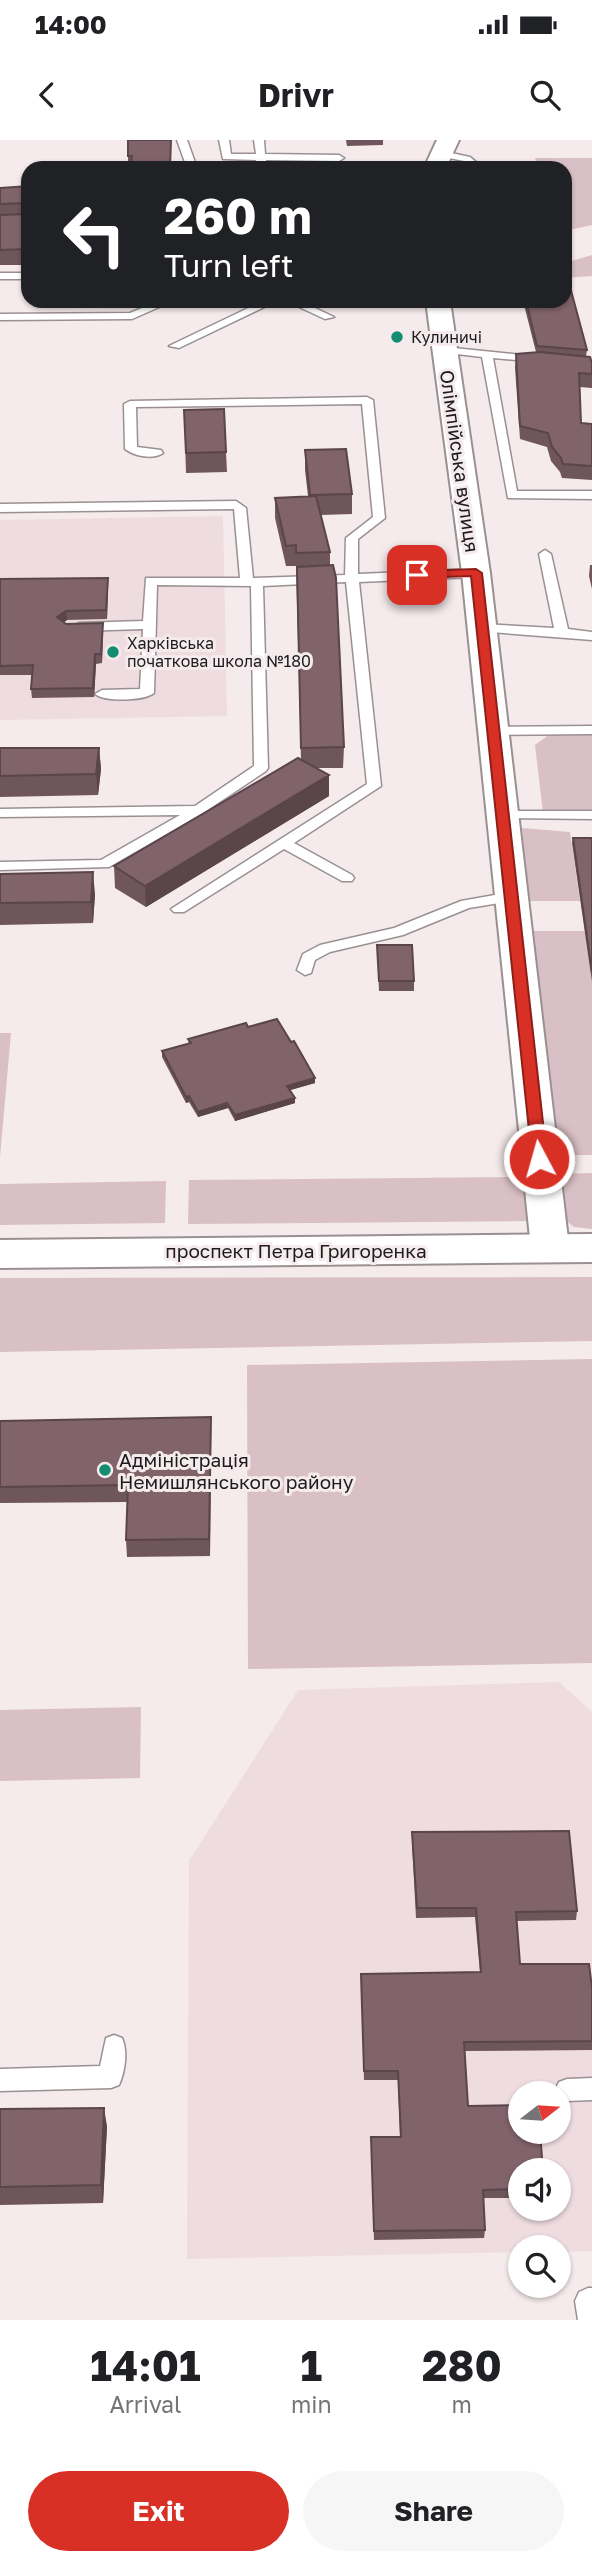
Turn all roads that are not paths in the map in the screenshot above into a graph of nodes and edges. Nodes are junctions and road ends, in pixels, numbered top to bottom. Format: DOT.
graph roads {
  1 [pos="182,140"];
  2 [pos="224,140"];
  3 [pos="259,140"];
  4 [pos="442,154"];
  5 [pos="339,158"];
  6 [pos="190,161"];
  7 [pos="246,161"];
  8 [pos="261,161"];
  9 [pos="300,161"];
  10 [pos="469,161"];
  11 [pos="0,276"];
  12 [pos="21,276"];
  13 [pos="151,308"];
  14 [pos="257,308"];
  15 [pos="308,308"];
  16 [pos="439,308"];
  17 [pos="0,317"];
  18 [pos="329,317"];
  19 [pos="174,346"];
  20 [pos="444,350"];
  21 [pos="487,354"];
  22 [pos="550,360"];
  23 [pos="157,453"];
  24 [pos="592,495"];
  25 [pos="0,508"];
  26 [pos="545,554"];
  27 [pos="476,573"];
  28 [pos="352,578"];
  29 [pos="252,581"];
  30 [pos="149,625"];
  31 [pos="67,627"];
  32 [pos="482,628"];
  33 [pos="562,634"];
  34 [pos="592,636"];
  35 [pos="102,694"];
  36 [pos="592,730"];
  37 [pos="494,731"];
  38 [pos="198,810"];
  39 [pos="0,813"];
  40 [pos="503,815"];
  41 [pos="592,815"];
  42 [pos="284,843"];
  43 [pos="0,866"];
  44 [pos="347,878"];
  45 [pos="512,897"];
  46 [pos="179,909"];
  47 [pos="305,970"];
  48 [pos="550,1248"];
  49 [pos="592,1248"];
  50 [pos="0,1254"];
  51 [pos="114,2046"];
  52 [pos="0,2080"];
  53 [pos="592,2089"];
  54 [pos="571,2090"];
  55 [pos="592,2301"];
  56 [pos="591,2320"];
  1 -- 6 [label="lane"];
  2 -- 7 [label="lane"];
  3 -- 8 [label="lane"];
  4 -- 10 [label="lane"];
  5 -- 9 [label="lane"];
  11 -- 12 [label="lane"];
  13 -- 17 [label="lane"];
  14 -- 19 [label="lane"];
  15 -- 18 [label="lane"];
  16 -- 20 [label="street, Олімпійська вулиця"];
  20 -- 21 [label="lane"];
  20 -- 27 [label="street, Олімпійська вулиця"];
  21 -- 22 [label="lane"];
  21 -- 24 [label="lane"];
  23 -- 28 [label="lane"];
  25 -- 29 [label="lane"];
  26 -- 33 [label="lane"];
  27 -- 28 [label="lane"];
  27 -- 32 [label="street, Олімпійська вулиця"];
  28 -- 29 [label="lane"];
  28 -- 42 [label="lane"];
  29 -- 30 [label="lane"];
  29 -- 38 [label="lane"];
  30 -- 31 [label="lane"];
  30 -- 35 [label="lane"];
  32 -- 33 [label="lane"];
  32 -- 37 [label="street, Олімпійська вулиця"];
  33 -- 34 [label="lane"];
  36 -- 37 [label="lane"];
  37 -- 40 [label="street, Олімпійська вулиця"];
  38 -- 39 [label="lane"];
  38 -- 43 [label="lane"];
  40 -- 41 [label="lane"];
  40 -- 45 [label="street, Олімпійська вулиця"];
  42 -- 44 [label="lane"];
  42 -- 46 [label="lane"];
  45 -- 47 [label="lane"];
  45 -- 48 [label="street, Олімпійська вулиця"];
  48 -- 49 [label="street, проспект Петра Григоренка"];
  48 -- 50 [label="street, проспект Петра Григоренка"];
  51 -- 52 [label="lane"];
  53 -- 54 [label="lane"];
  55 -- 56 [label="lane"];
}
